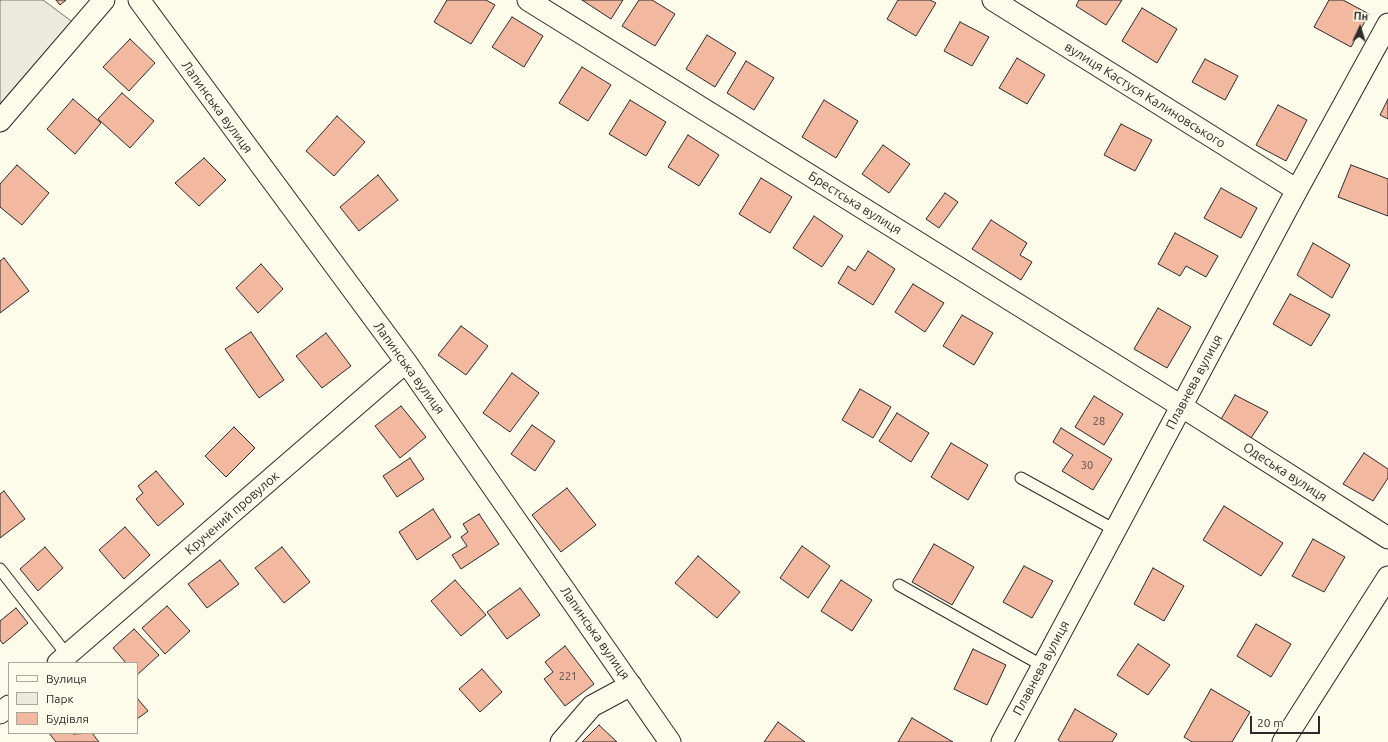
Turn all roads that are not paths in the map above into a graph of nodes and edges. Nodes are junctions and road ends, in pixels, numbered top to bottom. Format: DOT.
graph roads {
  1 [pos="104,0"];
  2 [pos="139,0"];
  3 [pos="528,0"];
  4 [pos="993,0"];
  5 [pos="1388,24"];
  6 [pos="0,120"];
  7 [pos="1296,190"];
  8 [pos="406,362"];
  9 [pos="1181,406"];
  10 [pos="1021,478"];
  11 [pos="1115,530"];
  12 [pos="1388,538"];
  13 [pos="0,569"];
  14 [pos="1388,577"];
  15 [pos="899,585"];
  16 [pos="63,659"];
  17 [pos="1043,666"];
  18 [pos="631,685"];
  19 [pos="8,707"];
  20 [pos="0,714"];
  21 [pos="561,742"];
  22 [pos="670,742"];
  23 [pos="1002,742"];
  24 [pos="1283,742"];
  1 -- 6 [label="street"];
  2 -- 8 [label="street, Лапинська вулиця"];
  3 -- 9 [label="street, Брестська вулиця"];
  4 -- 7 [label="street, вулиця Кастуся Калиновського"];
  5 -- 7 [label="street, Плавнева вулиця"];
  7 -- 9 [label="street, Плавнева вулиця"];
  8 -- 16 [label="street, Кручений провулок"];
  8 -- 18 [label="street, Лапинська вулиця"];
  9 -- 11 [label="street, Плавнева вулиця"];
  9 -- 12 [label="street, Одеська вулиця"];
  10 -- 11 [label="lane"];
  11 -- 17 [label="street, Плавнева вулиця"];
  13 -- 16 [label="lane"];
  14 -- 24 [label="street"];
  15 -- 17 [label="lane"];
  17 -- 23 [label="street, Плавнева вулиця"];
  18 -- 21 [label="street"];
  18 -- 22 [label="street, Лапинська вулиця"];
  19 -- 20 [label="street"];
}
